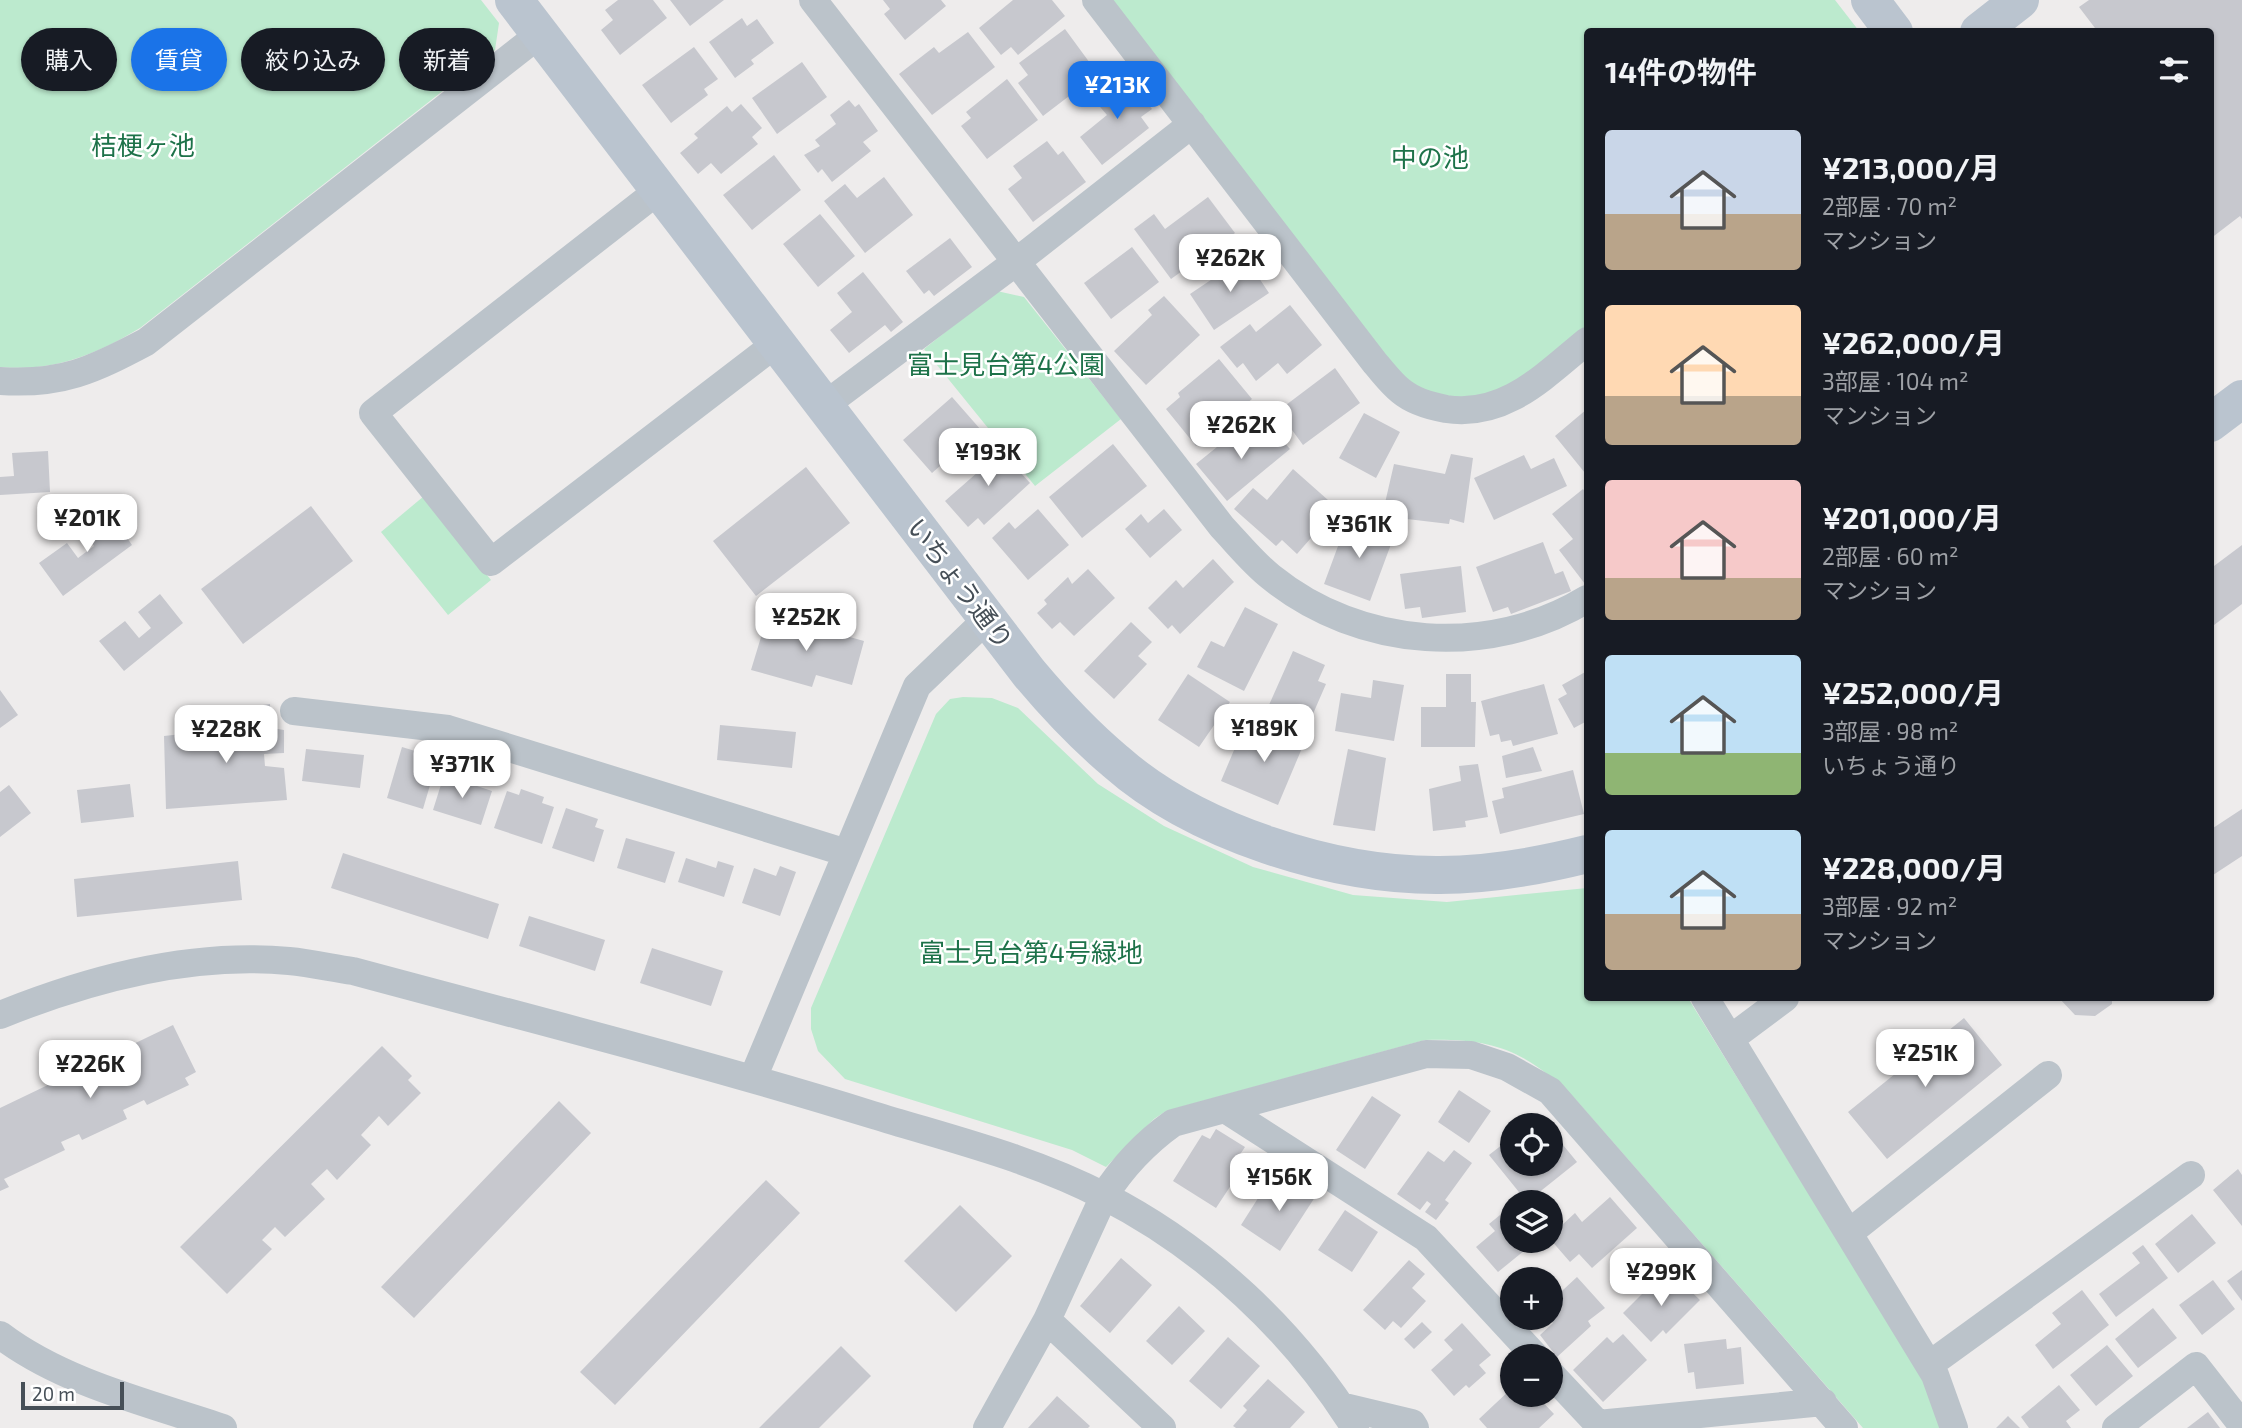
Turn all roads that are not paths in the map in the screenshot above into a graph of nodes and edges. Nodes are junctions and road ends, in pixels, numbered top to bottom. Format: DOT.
graph roads {
  1 [pos="514,0"];
  2 [pos="813,0"];
  3 [pos="1096,0"];
  4 [pos="1870,0"];
  5 [pos="2020,0"];
  6 [pos="1891,28"];
  7 [pos="1984,28"];
  8 [pos="540,34"];
  9 [pos="1192,124"];
  10 [pos="659,190"];
  11 [pos="1016,262"];
  12 [pos="777,343"];
  13 [pos="1584,343"];
  14 [pos="0,381"];
  15 [pos="2242,399"];
  16 [pos="825,405"];
  17 [pos="2214,420"];
  18 [pos="1584,601"];
  19 [pos="988,618"];
  20 [pos="294,711"];
  21 [pos="847,853"];
  22 [pos="1584,855"];
  23 [pos="1707,1001"];
  24 [pos="1781,1001"];
  25 [pos="0,1015"];
  26 [pos="1730,1039"];
  27 [pos="2048,1075"];
  28 [pos="753,1078"];
  29 [pos="1225,1109"];
  30 [pos="2191,1174"];
  31 [pos="1104,1196"];
  32 [pos="1849,1233"];
  33 [pos="1047,1320"];
  34 [pos="0,1335"];
  35 [pos="1524,1344"];
  36 [pos="1929,1365"];
  37 [pos="1563,1387"];
  38 [pos="1823,1402"];
  39 [pos="1348,1417"];
  40 [pos="2242,1425"];
  41 [pos="223,1428"];
  42 [pos="987,1428"];
  43 [pos="1162,1428"];
  44 [pos="1415,1428"];
  45 [pos="1844,1428"];
  46 [pos="1954,1428"];
  47 [pos="2116,1428"];
  1 -- 8 [label="street, いちょう通り"];
  2 -- 11 [label="street"];
  3 -- 9 [label="street"];
  4 -- 6 [label="street"];
  5 -- 7 [label="street"];
  8 -- 10 [label="street, いちょう通り"];
  8 -- 14 [label="street"];
  9 -- 11 [label="street"];
  9 -- 13 [label="street"];
  10 -- 12 [label="street, いちょう通り"];
  10 -- 12 [label="street"];
  11 -- 16 [label="street"];
  11 -- 18 [label="street"];
  12 -- 16 [label="street, いちょう通り"];
  15 -- 17 [label="street"];
  16 -- 19 [label="street, いちょう通り"];
  19 -- 21 [label="street"];
  19 -- 22 [label="street, いちょう通り"];
  20 -- 21 [label="street"];
  21 -- 28 [label="street"];
  23 -- 26 [label="street"];
  24 -- 26 [label="street"];
  25 -- 28 [label="street"];
  26 -- 32 [label="street"];
  27 -- 32 [label="street"];
  28 -- 31 [label="street"];
  29 -- 31 [label="street"];
  29 -- 35 [label="street"];
  29 -- 38 [label="street"];
  30 -- 36 [label="street"];
  31 -- 33 [label="street"];
  31 -- 39 [label="street"];
  32 -- 36 [label="street"];
  33 -- 42 [label="street"];
  33 -- 43 [label="street"];
  34 -- 41 [label="street"];
  36 -- 46 [label="street"];
  37 -- 38 [label="street"];
  38 -- 45 [label="street"];
  39 -- 44 [label="street"];
  40 -- 47 [label="street"];
}
